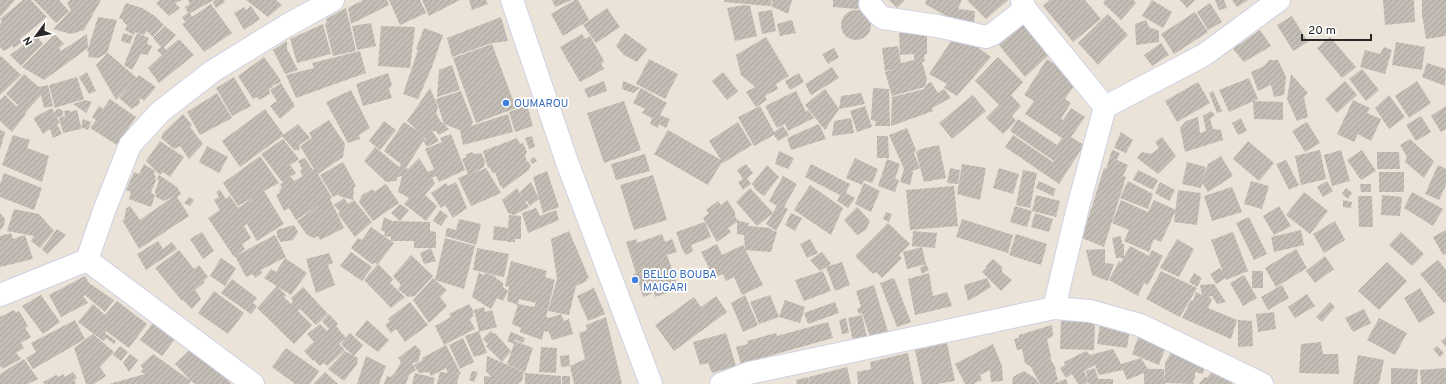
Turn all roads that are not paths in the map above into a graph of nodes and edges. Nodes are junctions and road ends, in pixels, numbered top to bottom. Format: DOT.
graph roads {
  1 [pos="333,0"];
  2 [pos="512,0"];
  3 [pos="1279,0"];
  4 [pos="870,4"];
  5 [pos="310,5"];
  6 [pos="1023,5"];
  7 [pos="1106,107"];
  8 [pos="87,260"];
  9 [pos="0,294"];
  10 [pos="1054,308"];
  11 [pos="253,384"];
  12 [pos="651,384"];
  13 [pos="721,384"];
  14 [pos="1262,384"];
  1 -- 5 [label="street"];
  2 -- 12 [label="street"];
  3 -- 7 [label="street"];
  4 -- 6 [label="street"];
  5 -- 8 [label="street"];
  6 -- 7 [label="street"];
  7 -- 10 [label="street"];
  8 -- 9 [label="street"];
  8 -- 11 [label="street"];
  10 -- 13 [label="street"];
  10 -- 14 [label="street"];
}
